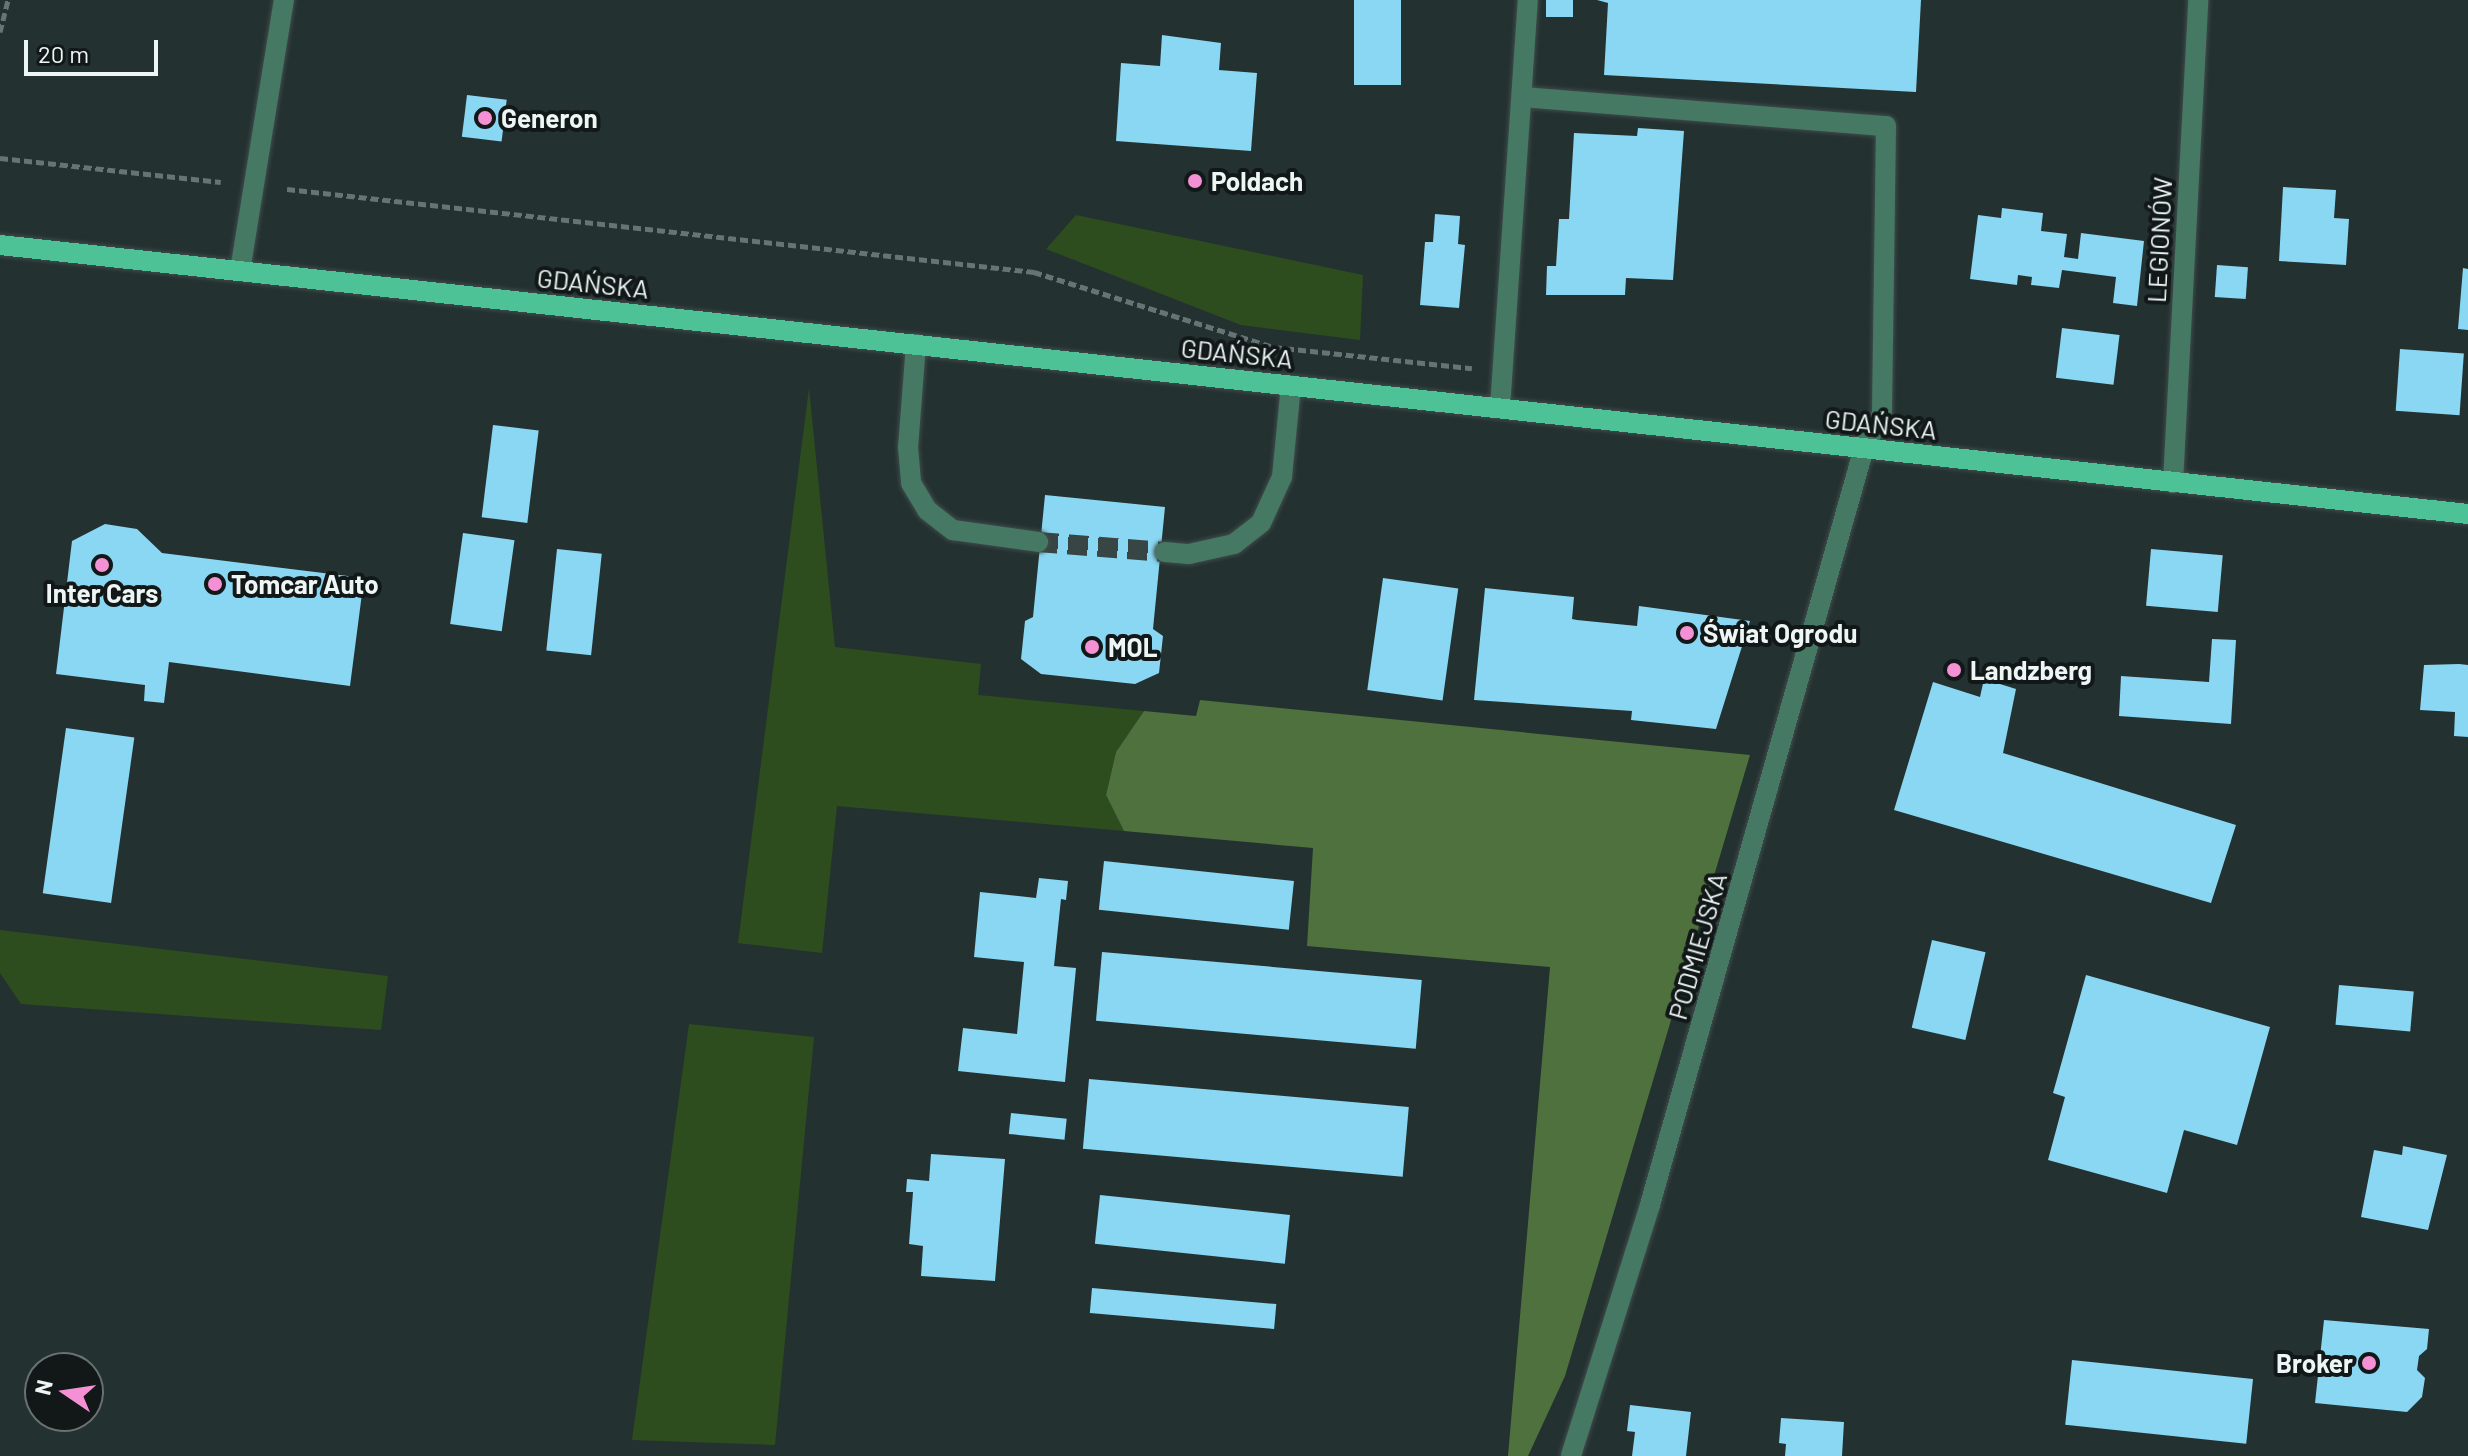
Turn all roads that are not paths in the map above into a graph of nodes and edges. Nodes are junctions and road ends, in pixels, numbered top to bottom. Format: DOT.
graph roads {
  1 [pos="284,0"];
  2 [pos="1528,0"];
  3 [pos="2198,0"];
  4 [pos="1523,97"];
  5 [pos="0,245"];
  6 [pos="240,271"];
  7 [pos="916,344"];
  8 [pos="1291,385"];
  9 [pos="1500,408"];
  10 [pos="1864,448"];
  11 [pos="2173,483"];
  12 [pos="2468,514"];
  13 [pos="1038,542"];
  14 [pos="1165,552"];
  15 [pos="1571,1456"];
  1 -- 6 [label="street"];
  2 -- 4 [label="street"];
  3 -- 11 [label="street, LEGIONÓW"];
  4 -- 9 [label="street"];
  4 -- 10 [label="street, PODMIEJSKA"];
  5 -- 6 [label="main road, GDAŃSKA"];
  6 -- 7 [label="main road, GDAŃSKA"];
  7 -- 8 [label="main road, GDAŃSKA"];
  7 -- 13 [label="street"];
  8 -- 9 [label="main road, GDAŃSKA"];
  8 -- 14 [label="street"];
  9 -- 10 [label="main road, GDAŃSKA"];
  10 -- 11 [label="main road, GDAŃSKA"];
  10 -- 15 [label="street, PODMIEJSKA"];
  11 -- 12 [label="main road, GDAŃSKA"];
}
